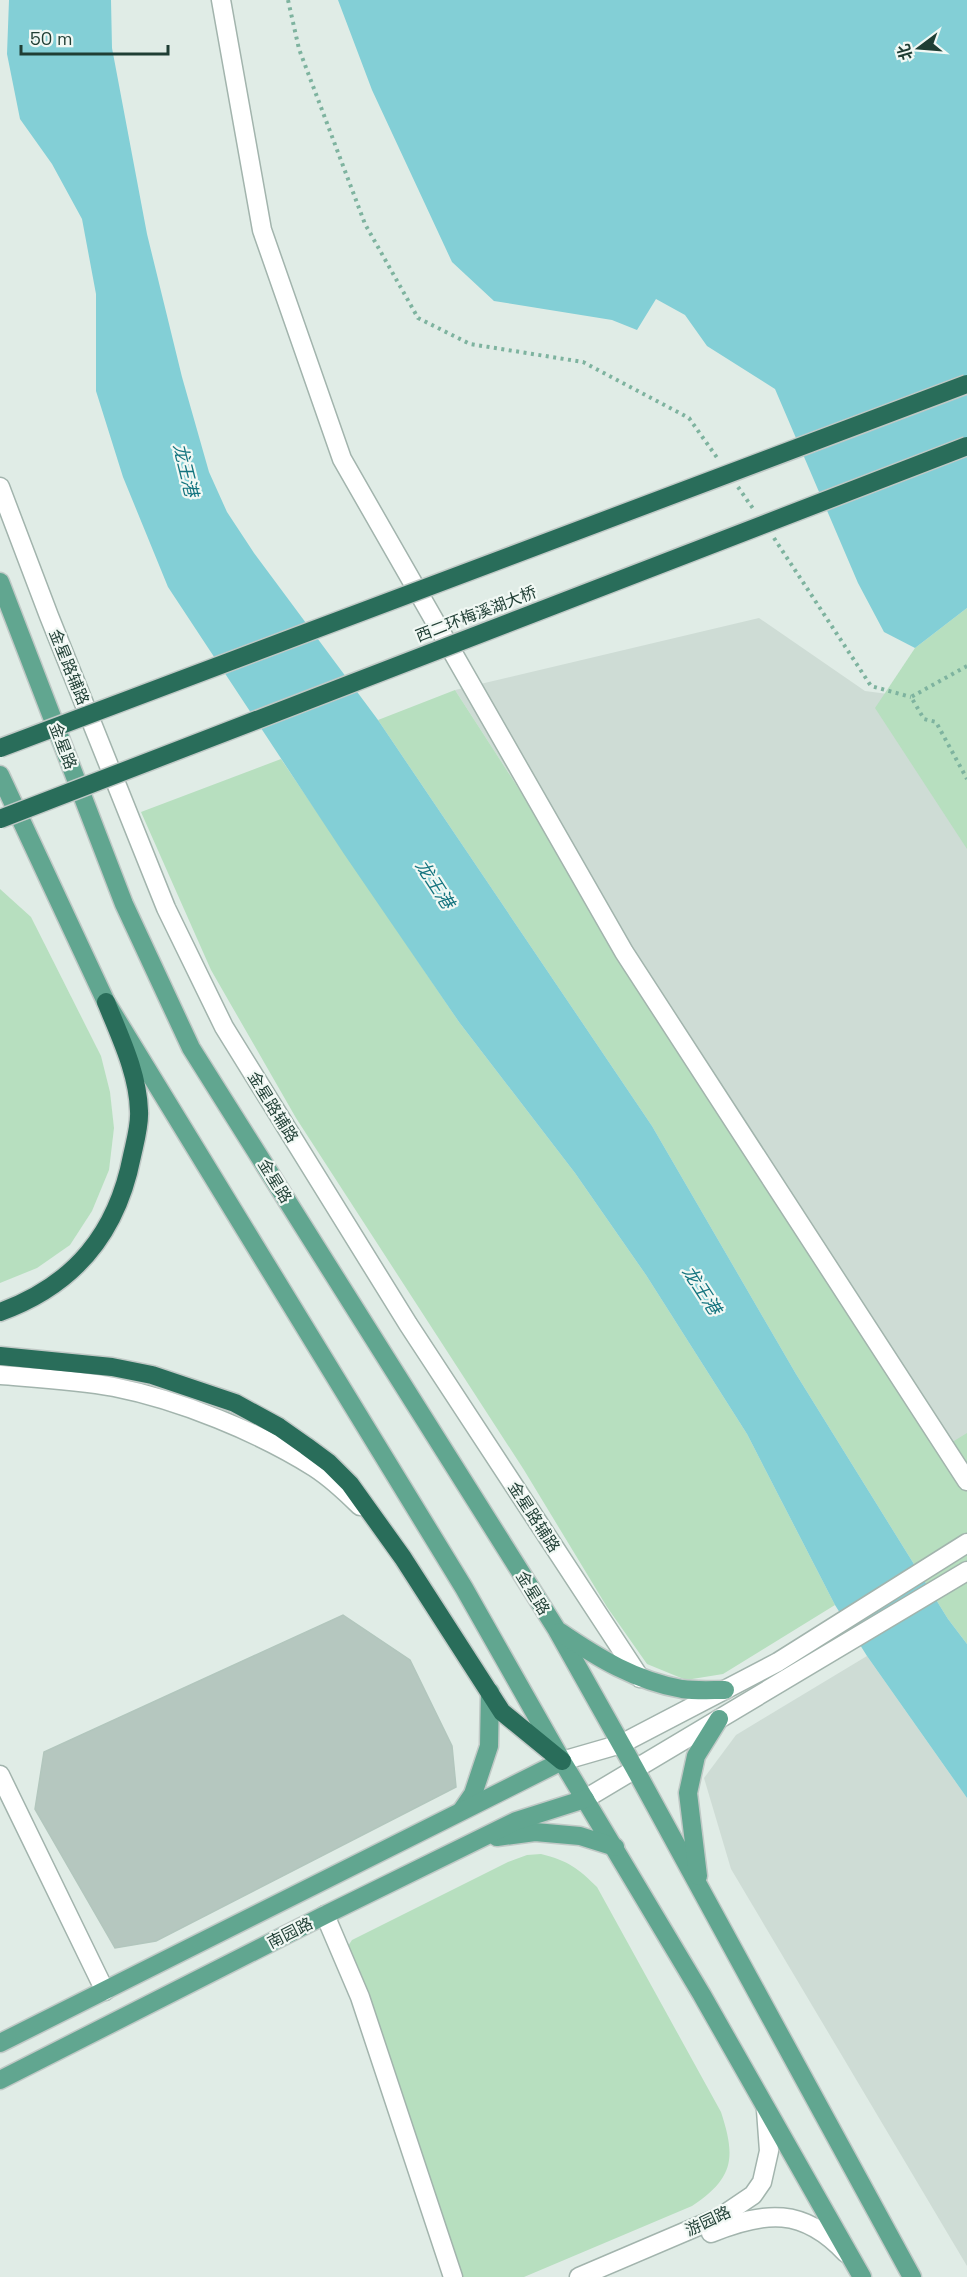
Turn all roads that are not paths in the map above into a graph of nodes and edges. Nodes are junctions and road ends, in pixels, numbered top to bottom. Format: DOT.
graph roads {
  1 [pos="221,0"];
  2 [pos="967,384"];
  3 [pos="967,446"];
  4 [pos="0,487"];
  5 [pos="0,582"];
  6 [pos="0,748"];
  7 [pos="0,775"];
  8 [pos="0,819"];
  9 [pos="106,1002"];
  10 [pos="0,1312"];
  11 [pos="0,1356"];
  12 [pos="0,1375"];
  13 [pos="967,1481"];
  14 [pos="378,1522"];
  15 [pos="967,1543"];
  16 [pos="967,1571"];
  17 [pos="557,1630"];
  18 [pos="640,1678"];
  19 [pos="724,1690"];
  20 [pos="490,1692"];
  21 [pos="719,1719"];
  22 [pos="621,1744"];
  23 [pos="562,1761"];
  24 [pos="635,1769"];
  25 [pos="0,1775"];
  26 [pos="585,1799"];
  27 [pos="462,1810"];
  28 [pos="480,1839"];
  29 [pos="615,1847"];
  30 [pos="700,1887"];
  31 [pos="325,1915"];
  32 [pos="105,1991"];
  33 [pos="0,2043"];
  34 [pos="0,2080"];
  35 [pos="766,2110"];
  36 [pos="850,2257"];
  37 [pos="453,2277"];
  38 [pos="579,2277"];
  39 [pos="607,2277"];
  40 [pos="862,2277"];
  41 [pos="912,2277"];
  1 -- 13 [label="street"];
  2 -- 6 [label="highway, bridge"];
  3 -- 8 [label="highway, 西二环梅溪湖大桥, bridge"];
  4 -- 18 [label="street, 金星路辅路"];
  5 -- 17 [label="main road, 金星路"];
  7 -- 9 [label="main road"];
  9 -- 10 [label="highway"];
  9 -- 23 [label="main road"];
  11 -- 14 [label="highway"];
  12 -- 14 [label="street"];
  14 -- 20 [label="highway"];
  15 -- 19 [label="street"];
  16 -- 21 [label="street"];
  17 -- 18 [label="main road"];
  17 -- 22 [label="main road, 金星路"];
  18 -- 19 [label="main road"];
  19 -- 22 [label="street"];
  20 -- 23 [label="highway"];
  20 -- 27 [label="main road"];
  21 -- 24 [label="street"];
  21 -- 30 [label="main road"];
  22 -- 23 [label="street"];
  22 -- 24 [label="main road, 金星路"];
  23 -- 26 [label="main road"];
  23 -- 27 [label="main road, 南园路"];
  24 -- 26 [label="street"];
  24 -- 30 [label="main road, 金星路"];
  25 -- 32 [label="street"];
  26 -- 28 [label="main road, 南园路"];
  26 -- 29 [label="main road"];
  27 -- 32 [label="main road, 南园路"];
  28 -- 29 [label="main road"];
  28 -- 31 [label="main road, 南园路"];
  29 -- 35 [label="main road"];
  30 -- 41 [label="main road, 金星路"];
  31 -- 34 [label="main road, 南园路"];
  31 -- 37 [label="street"];
  32 -- 33 [label="main road, 南园路"];
  35 -- 36 [label="main road"];
  35 -- 38 [label="street, 游园路"];
  36 -- 39 [label="street, 游园路"];
  36 -- 40 [label="main road"];
}
